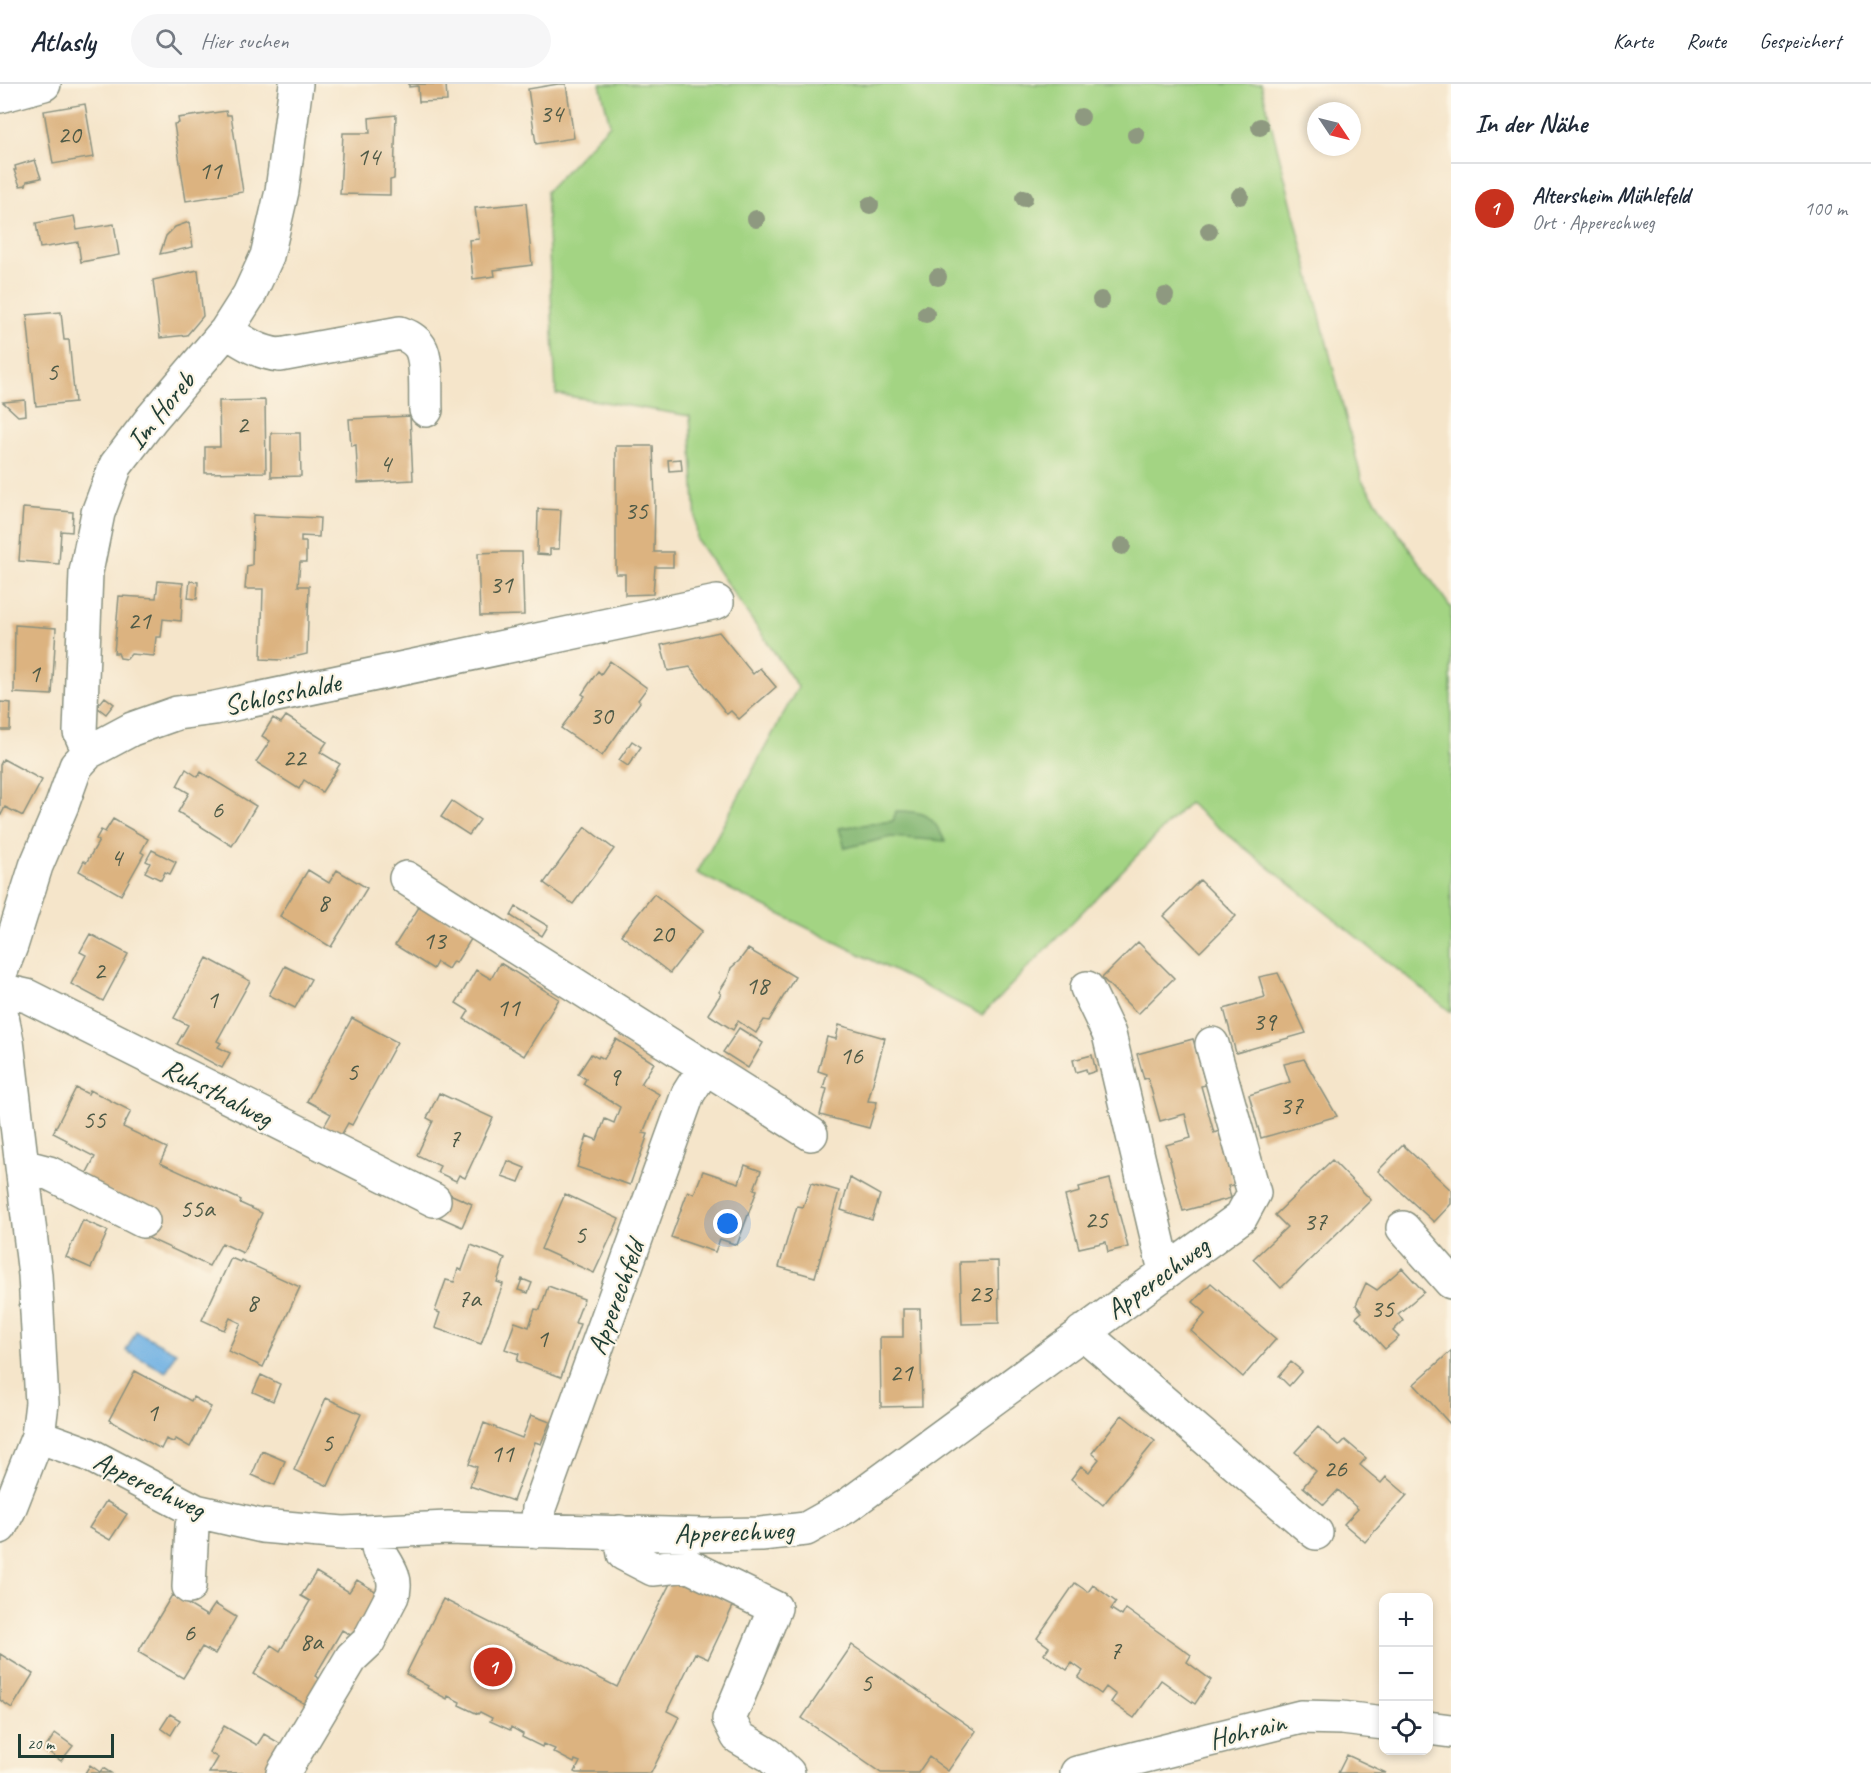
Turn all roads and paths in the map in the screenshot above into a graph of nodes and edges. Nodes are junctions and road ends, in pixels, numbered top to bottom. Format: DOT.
graph roads {
  1 [pos="44,84"];
  2 [pos="296,84"];
  3 [pos="0,96"];
  4 [pos="225,331"];
  5 [pos="426,410"];
  6 [pos="717,602"];
  7 [pos="89,752"];
  8 [pos="406,878"];
  9 [pos="0,974"];
  10 [pos="1087,988"];
  11 [pos="0,990"];
  12 [pos="0,1007"];
  13 [pos="1212,1044"];
  14 [pos="705,1067"];
  15 [pos="811,1134"];
  16 [pos="22,1166"];
  17 [pos="434,1200"];
  18 [pos="143,1221"];
  19 [pos="1403,1228"];
  20 [pos="1164,1271"];
  21 [pos="1451,1282"];
  22 [pos="1082,1332"];
  23 [pos="38,1436"];
  24 [pos="196,1511"];
  25 [pos="0,1527"];
  26 [pos="537,1531"];
  27 [pos="377,1532"];
  28 [pos="621,1532"];
  29 [pos="1316,1533"];
  30 [pos="189,1587"];
  31 [pos="1379,1723"];
  32 [pos="1433,1729"];
  33 [pos="1451,1731"];
  34 [pos="283,1773"];
  35 [pos="788,1773"];
  36 [pos="1077,1773"];
  1 -- 3 [label="street"];
  2 -- 4 [label="street, Im Horeb"];
  4 -- 5 [label="street"];
  4 -- 7 [label="street, Im Horeb"];
  6 -- 7 [label="street, Schlosshalde"];
  7 -- 9 [label="street, Schlosshalde"];
  8 -- 14 [label="street"];
  10 -- 20 [label="street"];
  11 -- 17 [label="street, Ruhsthalweg"];
  12 -- 16 [label="street"];
  13 -- 20 [label="street, Apperechweg"];
  14 -- 15 [label="street"];
  14 -- 26 [label="street, Apperechfeld"];
  16 -- 18 [label="street"];
  16 -- 23 [label="street"];
  19 -- 21 [label="street"];
  20 -- 22 [label="street, Apperechweg"];
  22 -- 28 [label="street, Apperechweg"];
  22 -- 29 [label="street"];
  23 -- 24 [label="street, Apperechweg"];
  23 -- 25 [label="street"];
  24 -- 27 [label="street, Apperechweg"];
  24 -- 30 [label="street"];
  26 -- 27 [label="street, Apperechweg"];
  26 -- 28 [label="street, Apperechweg"];
  27 -- 34 [label="street"];
  28 -- 35 [label="street"];
  31 -- 36 [label="street, Hohrain"];
  32 -- 33 [label="street"];
}
